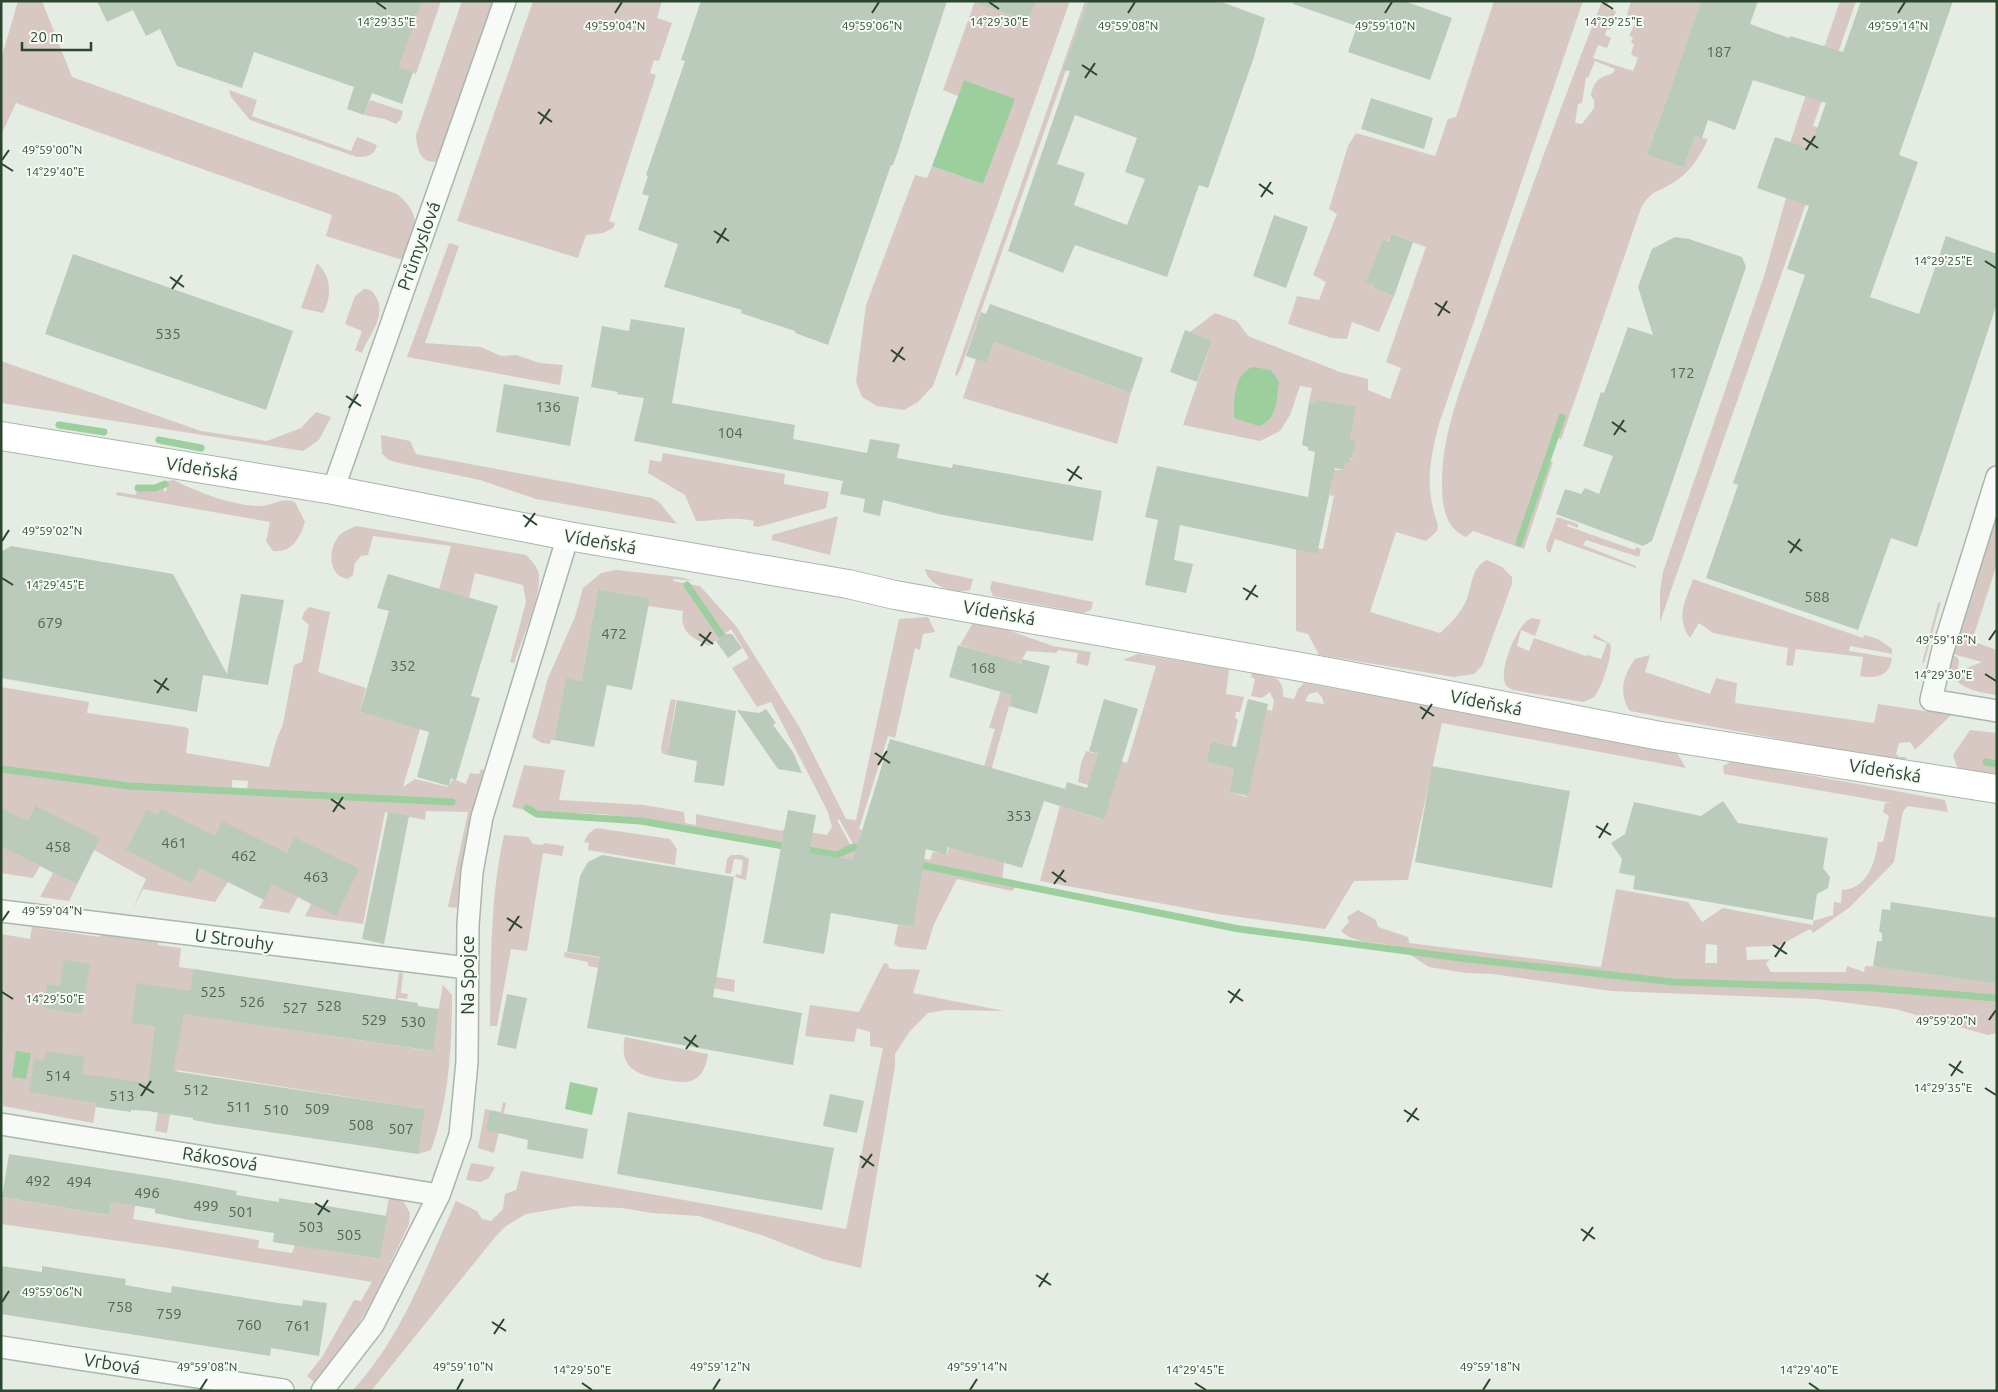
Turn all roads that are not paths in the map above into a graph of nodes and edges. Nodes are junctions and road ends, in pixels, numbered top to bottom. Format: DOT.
graph roads {
  1 [pos="505,1"];
  2 [pos="1,436"];
  3 [pos="1997,476"];
  4 [pos="333,490"];
  5 [pos="568,536"];
  6 [pos="1997,711"];
  7 [pos="1997,789"];
  8 [pos="1,912"];
  9 [pos="467,968"];
  10 [pos="1,1124"];
  11 [pos="439,1195"];
  12 [pos="1,1346"];
  13 [pos="283,1390"];
  14 [pos="322,1391"];
  1 -- 4 [label="street, Průmyslová"];
  2 -- 4 [label="main road, Vídeňská"];
  3 -- 6 [label="street"];
  4 -- 5 [label="main road, Vídeňská"];
  5 -- 7 [label="main road, Vídeňská"];
  5 -- 9 [label="street, Na Spojce"];
  8 -- 9 [label="street, U Strouhy"];
  9 -- 11 [label="street, Na Spojce"];
  10 -- 11 [label="street, Rákosová"];
  11 -- 14 [label="street, Na Spojce"];
  12 -- 13 [label="street, Vrbová"];
}
